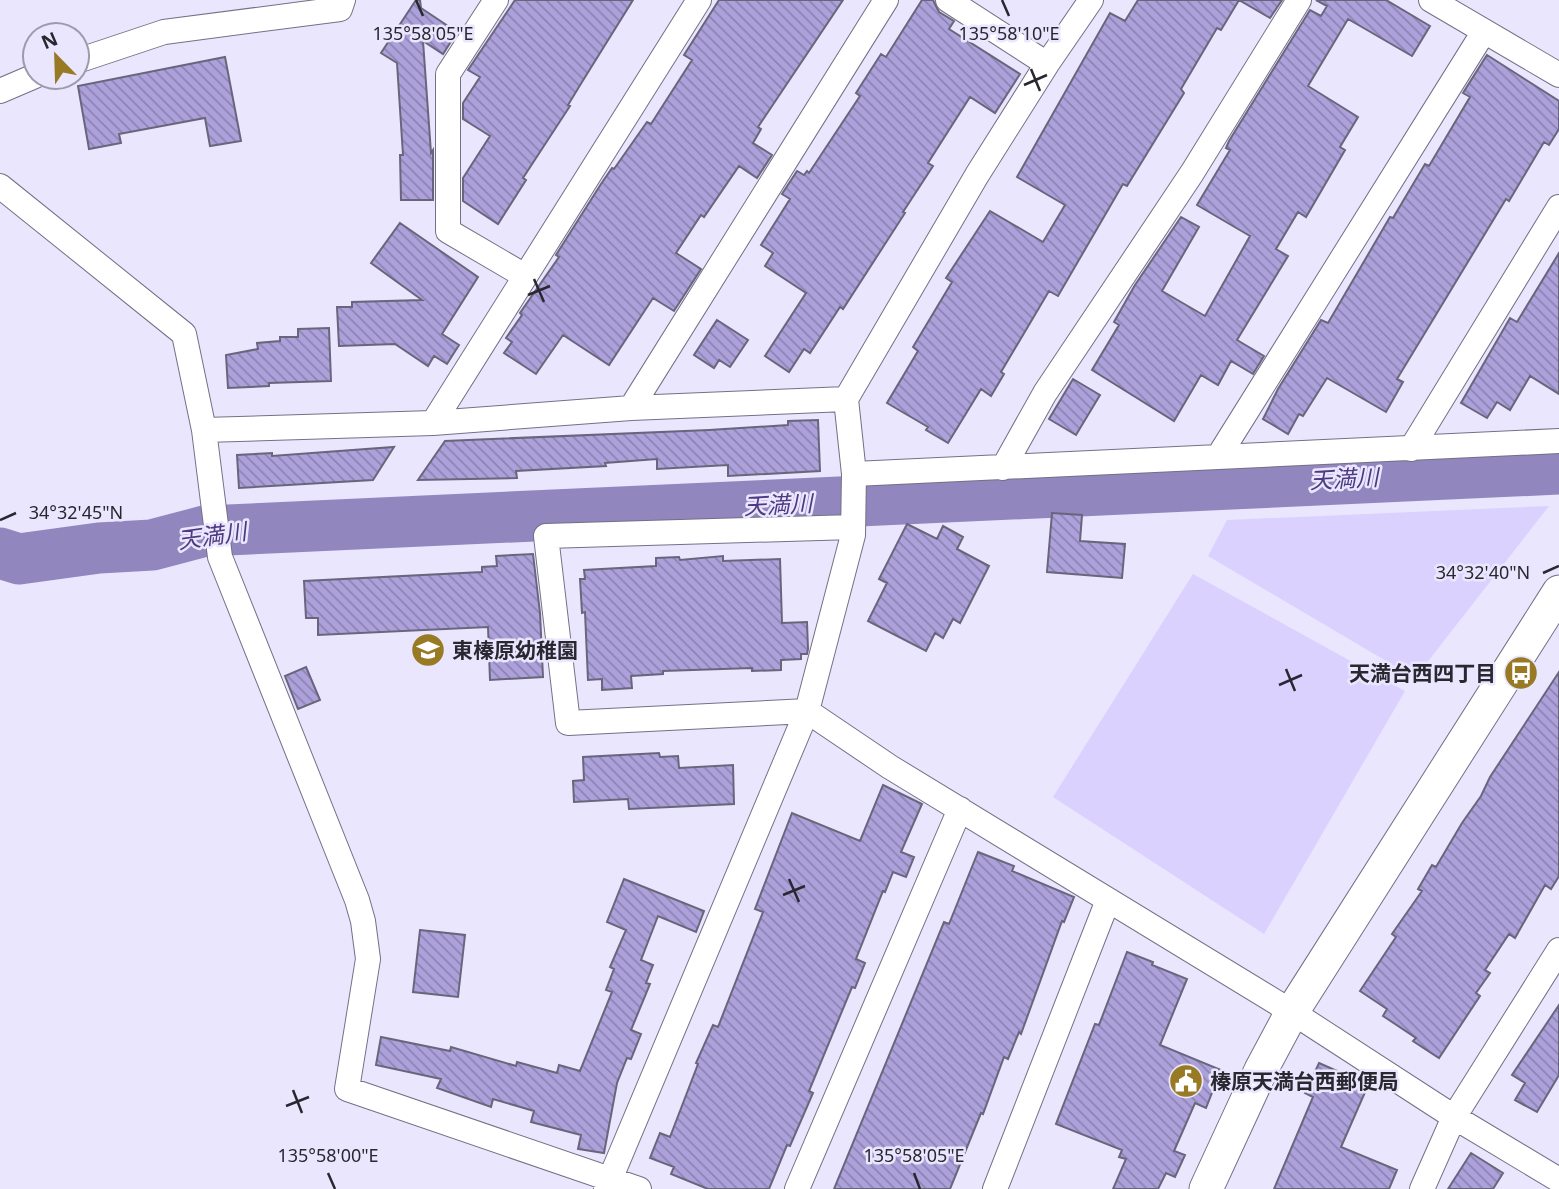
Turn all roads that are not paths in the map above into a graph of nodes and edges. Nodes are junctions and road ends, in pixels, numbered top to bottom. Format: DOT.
graph roads {
  1 [pos="343,0"];
  2 [pos="496,0"];
  3 [pos="699,0"];
  4 [pos="886,0"];
  5 [pos="948,0"];
  6 [pos="1091,0"];
  7 [pos="1299,0"];
  8 [pos="1431,0"];
  9 [pos="1483,33"];
  10 [pos="91,56"];
  11 [pos="1046,64"];
  12 [pos="1559,75"];
  13 [pos="21,82"];
  14 [pos="0,91"];
  15 [pos="0,186"];
  16 [pos="1559,207"];
  17 [pos="525,276"];
  18 [pos="846,399"];
  19 [pos="631,408"];
  20 [pos="433,423"];
  21 [pos="204,430"];
  22 [pos="1559,441"];
  23 [pos="1411,449"];
  24 [pos="1218,457"];
  25 [pos="1003,468"];
  26 [pos="854,474"];
  27 [pos="853,527"];
  28 [pos="1559,592"];
  29 [pos="807,712"];
  30 [pos="960,809"];
  31 [pos="1108,900"];
  32 [pos="1559,950"];
  33 [pos="1292,1012"];
  34 [pos="1454,1117"];
  35 [pos="1559,1180"];
  36 [pos="608,1183"];
  37 [pos="639,1189"];
  38 [pos="797,1189"];
  39 [pos="995,1189"];
  40 [pos="1206,1189"];
  41 [pos="1422,1189"];
  1 -- 10 [label="street"];
  2 -- 17 [label="street"];
  3 -- 17 [label="street"];
  4 -- 19 [label="street"];
  5 -- 11 [label="street"];
  6 -- 11 [label="street"];
  7 -- 25 [label="street"];
  8 -- 9 [label="street"];
  9 -- 12 [label="street"];
  9 -- 24 [label="street"];
  11 -- 18 [label="street"];
  13 -- 14 [label="street"];
  15 -- 21 [label="street"];
  16 -- 23 [label="street"];
  17 -- 20 [label="street"];
  18 -- 19 [label="street"];
  18 -- 26 [label="street"];
  19 -- 20 [label="street"];
  20 -- 21 [label="street"];
  21 -- 36 [label="street"];
  22 -- 23 [label="street"];
  23 -- 24 [label="street"];
  24 -- 25 [label="street"];
  25 -- 26 [label="street"];
  26 -- 27 [label="street"];
  27 -- 29 [label="street"];
  27 -- 29 [label="street"];
  28 -- 33 [label="street"];
  29 -- 30 [label="street"];
  29 -- 36 [label="street"];
  30 -- 31 [label="street"];
  30 -- 38 [label="street"];
  31 -- 33 [label="street"];
  31 -- 39 [label="street"];
  32 -- 34 [label="street"];
  33 -- 34 [label="street"];
  33 -- 40 [label="street"];
  34 -- 35 [label="street"];
  34 -- 41 [label="street"];
  36 -- 37 [label="street"];
}
